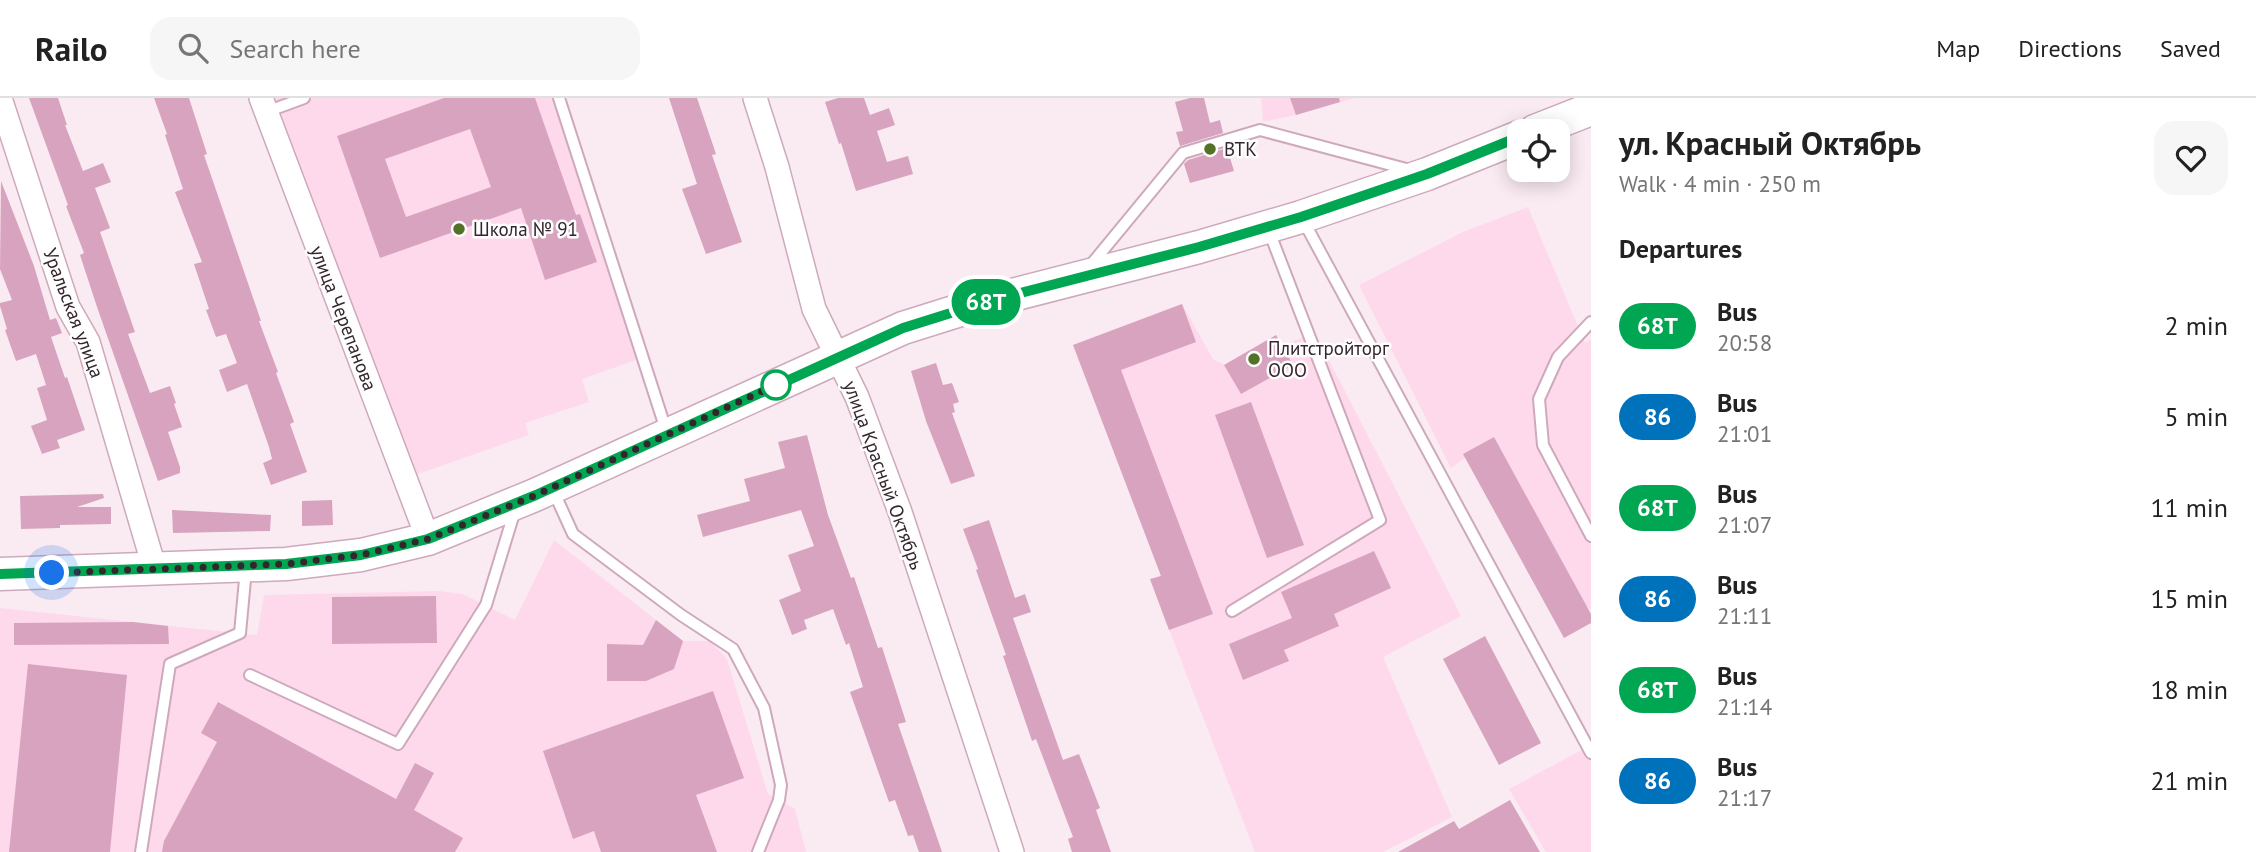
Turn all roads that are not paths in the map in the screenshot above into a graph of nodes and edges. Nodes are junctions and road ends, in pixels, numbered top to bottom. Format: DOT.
graph roads {
  1 [pos="0,98"];
  2 [pos="304,98"];
  3 [pos="559,98"];
  4 [pos="755,98"];
  5 [pos="263,105"];
  6 [pos="1591,109"];
  7 [pos="1566,119"];
  8 [pos="1507,142"];
  9 [pos="1427,174"];
  10 [pos="1301,217"];
  11 [pos="1268,227"];
  12 [pos="1081,276"];
  13 [pos="1591,322"];
  14 [pos="838,356"];
  15 [pos="668,435"];
  16 [pos="552,487"];
  17 [pos="517,503"];
  18 [pos="1591,536"];
  19 [pos="428,539"];
  20 [pos="246,566"];
  21 [pos="155,570"];
  22 [pos="0,575"];
  23 [pos="1232,611"];
  24 [pos="250,675"];
  25 [pos="1591,753"];
  26 [pos="141,852"];
  27 [pos="758,852"];
  28 [pos="1012,852"];
  1 -- 21 [label="street, Уральская улица"];
  2 -- 5 [label="lane"];
  3 -- 15 [label="lane"];
  4 -- 14 [label="street, улица Красный Октябрь"];
  5 -- 19 [label="street, улица Черепанова"];
  6 -- 7 [label="main road"];
  8 -- 9 [label="main road"];
  9 -- 10 [label="main road"];
  9 -- 12 [label="lane"];
  10 -- 11 [label="main road"];
  10 -- 25 [label="lane"];
  11 -- 12 [label="main road"];
  11 -- 23 [label="lane"];
  12 -- 14 [label="main road"];
  13 -- 18 [label="lane"];
  14 -- 15 [label="main road"];
  14 -- 28 [label="street, улица Красный Октябрь"];
  15 -- 16 [label="main road"];
  16 -- 17 [label="main road"];
  16 -- 27 [label="lane"];
  17 -- 19 [label="main road"];
  17 -- 24 [label="lane"];
  19 -- 20 [label="main road"];
  20 -- 21 [label="main road"];
  20 -- 26 [label="lane"];
  21 -- 22 [label="main road"];
}
